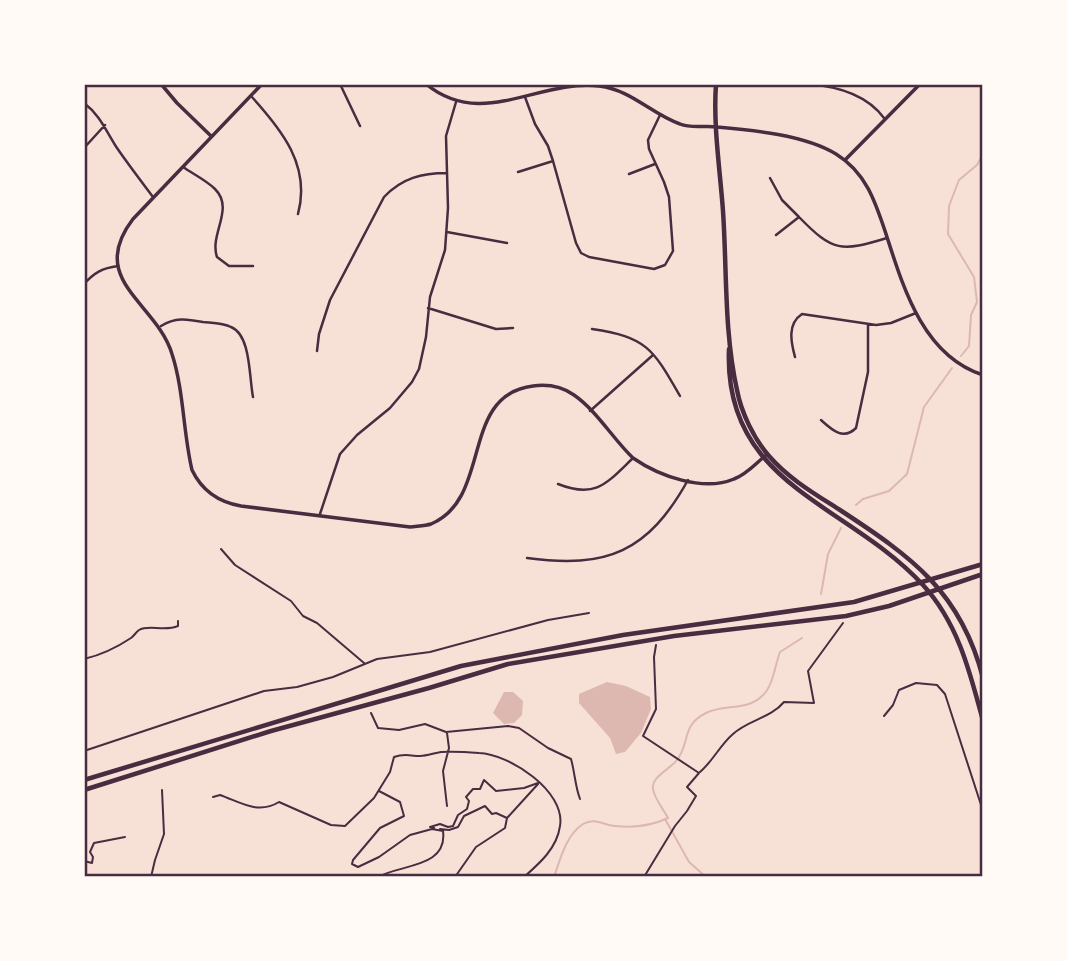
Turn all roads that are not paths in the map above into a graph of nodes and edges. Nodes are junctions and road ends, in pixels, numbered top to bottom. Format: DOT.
graph roads {
  1 [pos="162,84"];
  2 [pos="262,84"];
  3 [pos="340,84"];
  4 [pos="426,84"];
  5 [pos="715,84"];
  6 [pos="807,84"];
  7 [pos="920,84"];
  8 [pos="251,96"];
  9 [pos="525,96"];
  10 [pos="456,102"];
  11 [pos="84,103"];
  12 [pos="660,115"];
  13 [pos="884,118"];
  14 [pos="104,125"];
  15 [pos="360,126"];
  16 [pos="717,127"];
  17 [pos="211,136"];
  18 [pos="84,148"];
  19 [pos="845,160"];
  20 [pos="553,161"];
  21 [pos="656,164"];
  22 [pos="183,167"];
  23 [pos="517,172"];
  24 [pos="447,173"];
  25 [pos="629,174"];
  26 [pos="770,178"];
  27 [pos="153,197"];
  28 [pos="298,214"];
  29 [pos="799,217"];
  30 [pos="447,232"];
  31 [pos="776,235"];
  32 [pos="887,238"];
  33 [pos="507,243"];
  34 [pos="118,266"];
  35 [pos="253,266"];
  36 [pos="84,284"];
  37 [pos="428,308"];
  38 [pos="916,313"];
  39 [pos="868,324"];
  40 [pos="161,327"];
  41 [pos="513,328"];
  42 [pos="592,329"];
  43 [pos="317,351"];
  44 [pos="654,355"];
  45 [pos="794,357"];
  46 [pos="983,375"];
  47 [pos="680,396"];
  48 [pos="253,397"];
  49 [pos="590,411"];
  50 [pos="821,420"];
  51 [pos="765,456"];
  52 [pos="633,458"];
  53 [pos="688,480"];
  54 [pos="558,484"];
  55 [pos="320,514"];
  56 [pos="527,558"];
  57 [pos="983,564"];
  58 [pos="983,574"];
  59 [pos="932,580"];
  60 [pos="922,583"];
  61 [pos="939,588"];
  62 [pos="929,592"];
  63 [pos="983,678"];
  64 [pos="983,720"];
  65 [pos="84,780"];
  66 [pos="84,790"];
  1 -- 17 [label="street"];
  2 -- 8 [label="street"];
  3 -- 15 [label="street"];
  4 -- 10 [label="street"];
  5 -- 16 [label="main road"];
  6 -- 13 [label="street"];
  7 -- 13 [label="street"];
  8 -- 17 [label="street"];
  8 -- 28 [label="street"];
  9 -- 10 [label="street"];
  9 -- 12 [label="street"];
  9 -- 20 [label="street"];
  10 -- 24 [label="street"];
  11 -- 14 [label="street"];
  12 -- 16 [label="street"];
  12 -- 21 [label="street"];
  13 -- 19 [label="street"];
  14 -- 18 [label="street"];
  14 -- 27 [label="street"];
  16 -- 19 [label="street"];
  16 -- 51 [label="main road"];
  17 -- 22 [label="street"];
  19 -- 32 [label="street"];
  20 -- 21 [label="street"];
  20 -- 23 [label="street"];
  21 -- 25 [label="street"];
  22 -- 27 [label="street"];
  22 -- 35 [label="street"];
  24 -- 30 [label="street"];
  24 -- 43 [label="street"];
  26 -- 29 [label="street"];
  27 -- 34 [label="street"];
  29 -- 31 [label="street"];
  29 -- 32 [label="street"];
  30 -- 33 [label="street"];
  30 -- 37 [label="street"];
  32 -- 38 [label="street"];
  34 -- 36 [label="street"];
  34 -- 40 [label="street"];
  37 -- 41 [label="street"];
  37 -- 55 [label="street"];
  38 -- 39 [label="street"];
  38 -- 46 [label="street"];
  39 -- 45 [label="street"];
  39 -- 50 [label="street"];
  40 -- 48 [label="street"];
  40 -- 55 [label="street"];
  42 -- 44 [label="street"];
  44 -- 47 [label="street"];
  44 -- 49 [label="street"];
  49 -- 52 [label="street"];
  49 -- 55 [label="street"];
  51 -- 53 [label="street"];
  51 -- 59 [label="main road"];
  51 -- 60 [label="main road"];
  52 -- 53 [label="street"];
  52 -- 54 [label="street"];
  53 -- 56 [label="street"];
  57 -- 59 [label="main road"];
  58 -- 61 [label="main road"];
  59 -- 60 [label="main road"];
  59 -- 61 [label="main road"];
  60 -- 62 [label="main road"];
  60 -- 65 [label="main road"];
  61 -- 62 [label="main road"];
  61 -- 63 [label="main road"];
  62 -- 64 [label="main road"];
  62 -- 66 [label="main road"];
}
